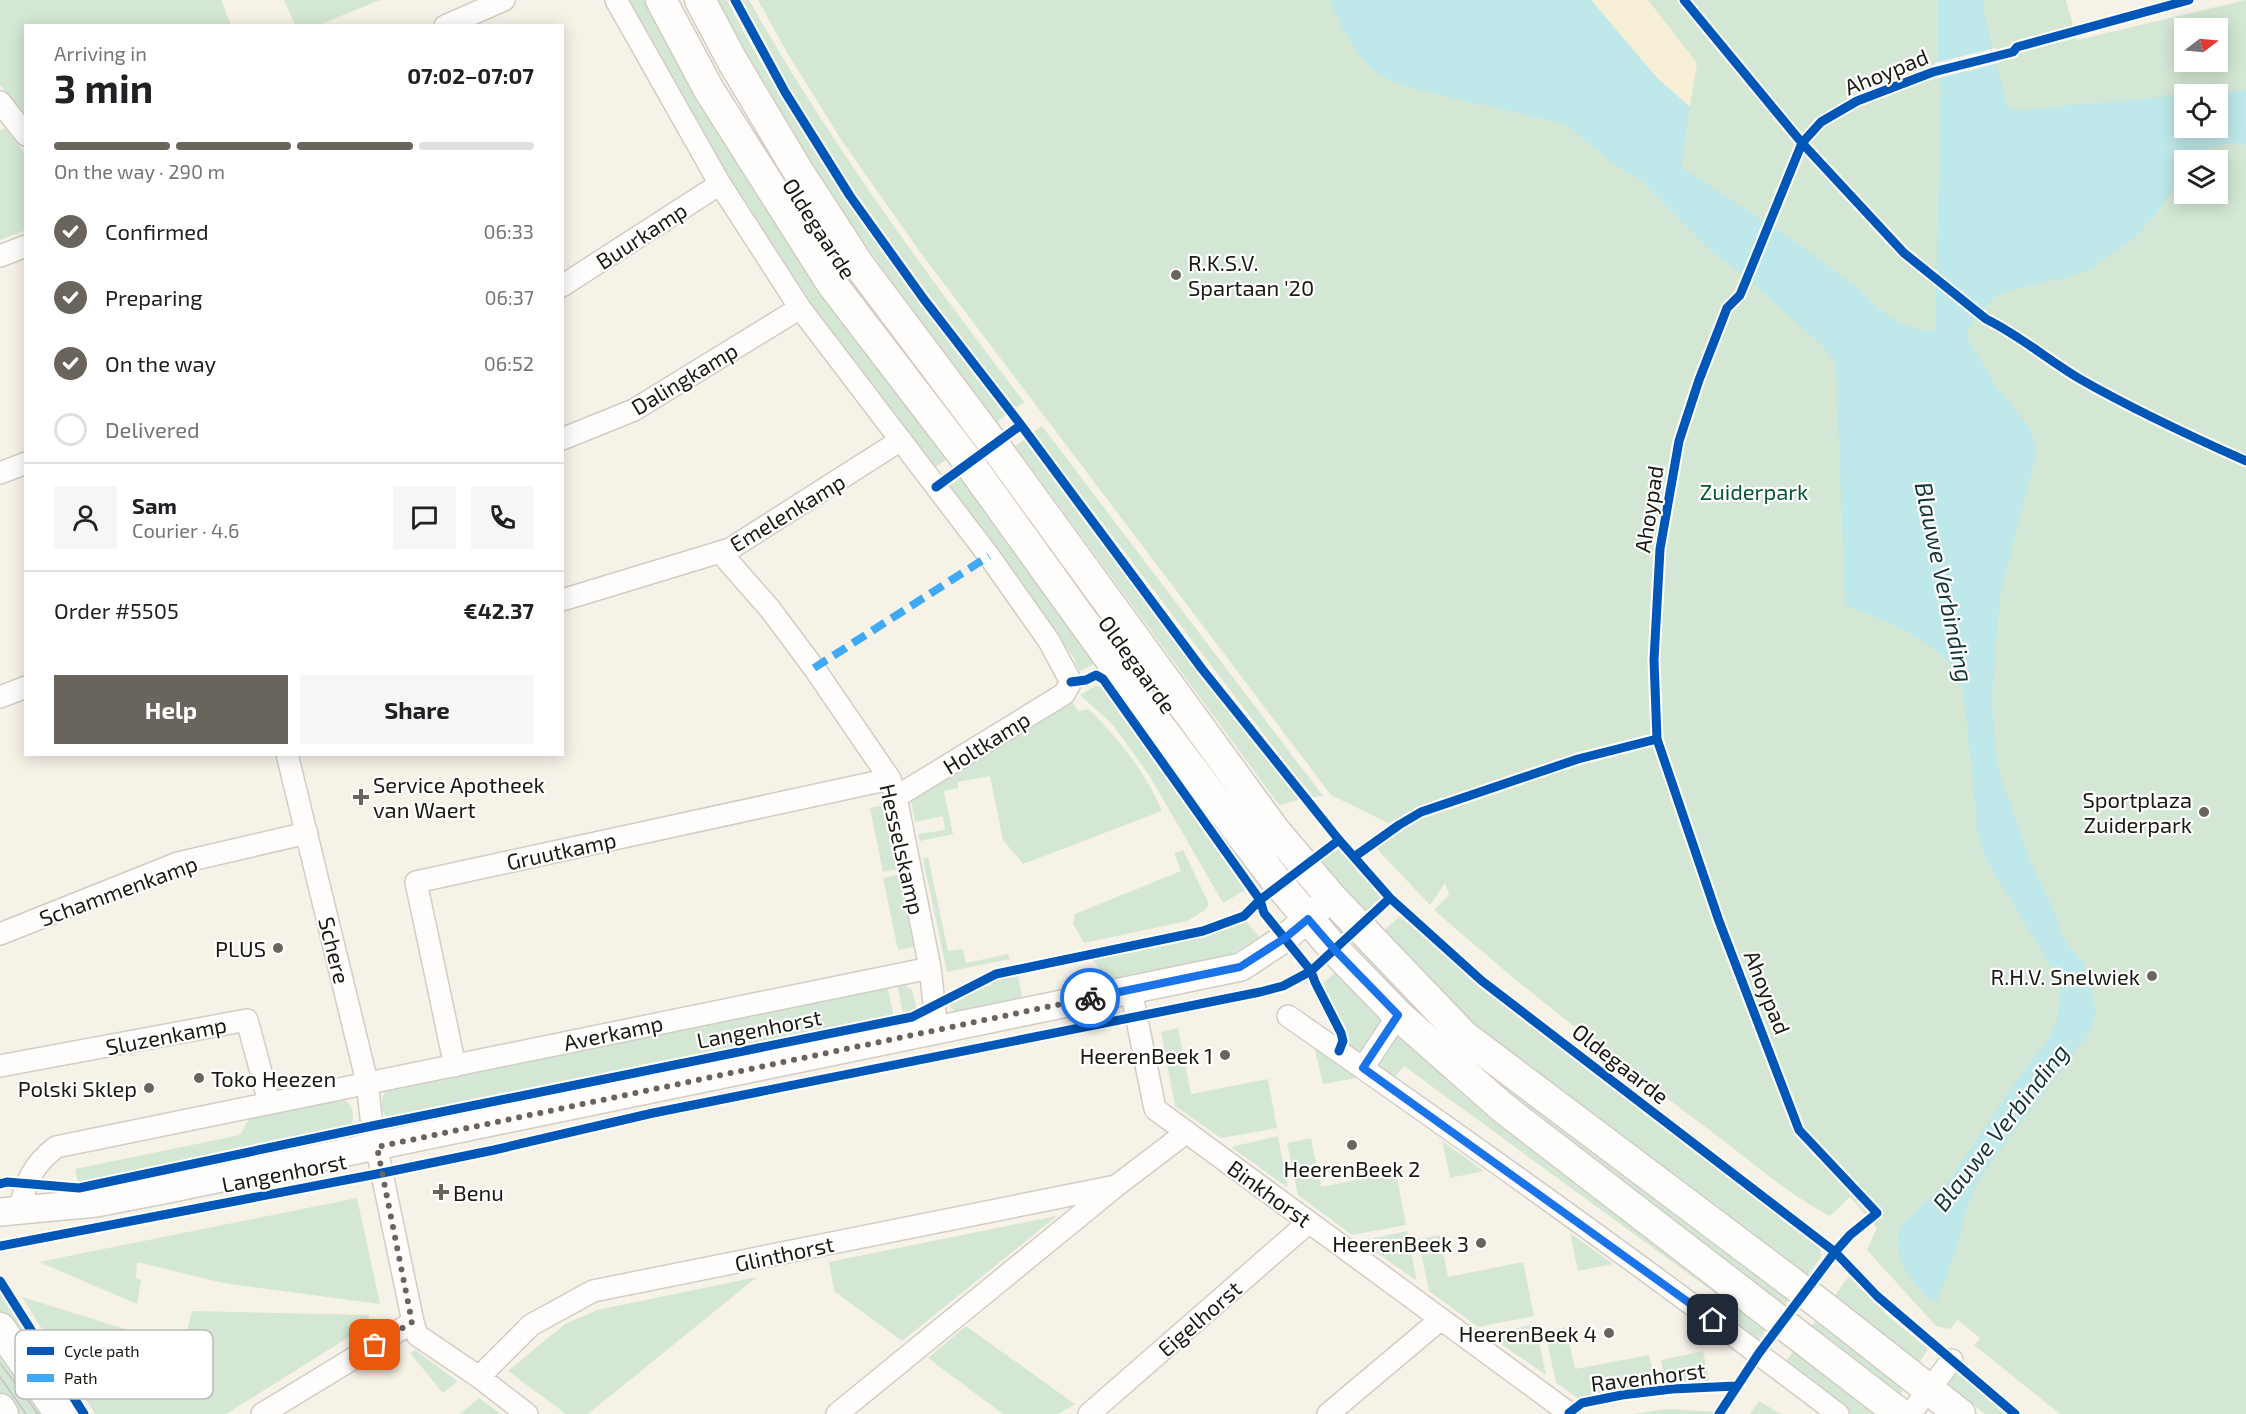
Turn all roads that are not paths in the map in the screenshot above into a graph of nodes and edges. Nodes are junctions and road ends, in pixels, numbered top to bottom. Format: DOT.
graph roads {
  1 [pos="504,0"];
  2 [pos="616,0"];
  3 [pos="661,0"];
  4 [pos="700,0"];
  5 [pos="450,24"];
  6 [pos="0,102"];
  7 [pos="24,132"];
  8 [pos="720,184"];
  9 [pos="24,247"];
  10 [pos="0,256"];
  11 [pos="564,285"];
  12 [pos="800,308"];
  13 [pos="564,438"];
  14 [pos="901,440"];
  15 [pos="24,464"];
  16 [pos="0,473"];
  17 [pos="720,552"];
  18 [pos="564,599"];
  19 [pos="24,688"];
  20 [pos="0,697"];
  21 [pos="288,756"];
  22 [pos="893,788"];
  23 [pos="307,833"];
  24 [pos="1332,897"];
  25 [pos="1308,919"];
  26 [pos="0,934"];
  27 [pos="930,968"];
  28 [pos="1131,990"];
  29 [pos="1398,1015"];
  30 [pos="1288,1016"];
  31 [pos="937,1030"];
  32 [pos="0,1066"];
  33 [pos="455,1066"];
  34 [pos="1363,1068"];
  35 [pos="367,1082"];
  36 [pos="268,1102"];
  37 [pos="1186,1132"];
  38 [pos="377,1147"];
  39 [pos="1116,1186"];
  40 [pos="15,1202"];
  41 [pos="1309,1222"];
  42 [pos="1441,1318"];
  43 [pos="412,1322"];
  44 [pos="0,1328"];
  45 [pos="15,1350"];
  46 [pos="1952,1360"];
  47 [pos="479,1377"];
  48 [pos="1928,1389"];
  49 [pos="50,1399"];
  50 [pos="0,1409"];
  51 [pos="1569,1413"];
  52 [pos="3,1414"];
  53 [pos="60,1414"];
  54 [pos="262,1414"];
  55 [pos="527,1414"];
  56 [pos="837,1414"];
  57 [pos="1089,1414"];
  58 [pos="1328,1414"];
  59 [pos="1838,1414"];
  60 [pos="1900,1414"];
  61 [pos="1910,1414"];
  62 [pos="1960,1414"];
  1 -- 5 [label="street"];
  2 -- 8 [label="street"];
  3 -- 25 [label="main road, Oldegaarde"];
  4 -- 24 [label="main road, Oldegaarde"];
  6 -- 7 [label="street"];
  8 -- 11 [label="street, Buurkamp"];
  8 -- 12 [label="street"];
  9 -- 10 [label="street"];
  12 -- 13 [label="street, Dalingkamp"];
  12 -- 14 [label="street"];
  14 -- 17 [label="street, Emelenkamp"];
  14 -- 22 [label="street, Holtkamp"];
  15 -- 16 [label="street"];
  17 -- 18 [label="street, Emelenkamp"];
  17 -- 22 [label="street, Hesselskamp"];
  19 -- 20 [label="street"];
  21 -- 23 [label="street, Schere"];
  22 -- 27 [label="street, Hesselskamp"];
  22 -- 33 [label="street, Gruutkamp"];
  23 -- 26 [label="street, Schammenkamp"];
  23 -- 35 [label="street, Schere"];
  24 -- 25 [label="street, Langenhorst"];
  24 -- 48 [label="main road, Oldegaarde"];
  25 -- 28 [label="street, Langenhorst"];
  25 -- 29 [label="main road, Oldegaarde"];
  27 -- 31 [label="street, Hesselskamp"];
  27 -- 33 [label="street, Averkamp"];
  28 -- 31 [label="street, Langenhorst"];
  28 -- 37 [label="street, Binkhorst"];
  29 -- 34 [label="street"];
  29 -- 60 [label="main road, Oldegaarde"];
  30 -- 34 [label="street"];
  31 -- 38 [label="street, Langenhorst"];
  32 -- 36 [label="street, Sluzenkamp"];
  33 -- 35 [label="street, Averkamp"];
  34 -- 59 [label="street"];
  35 -- 36 [label="street, Langenhorst"];
  35 -- 38 [label="street, Schere"];
  36 -- 40 [label="street, Langenhorst"];
  37 -- 39 [label="street, Glinthorst"];
  37 -- 41 [label="street, Binkhorst"];
  38 -- 40 [label="street, Langenhorst"];
  38 -- 43 [label="street, Schere"];
  39 -- 47 [label="street, Glinthorst"];
  39 -- 56 [label="street, Glinthorst"];
  41 -- 42 [label="street, Binkhorst"];
  41 -- 57 [label="street, Eigelhorst"];
  42 -- 51 [label="street, Binkhorst"];
  42 -- 58 [label="street"];
  43 -- 47 [label="street"];
  43 -- 54 [label="street"];
  44 -- 45 [label="main road"];
  46 -- 48 [label="street"];
  47 -- 55 [label="street"];
  48 -- 61 [label="street"];
  48 -- 62 [label="main road, Oldegaarde"];
  49 -- 53 [label="main road"];
  50 -- 52 [label="main road"];
}
